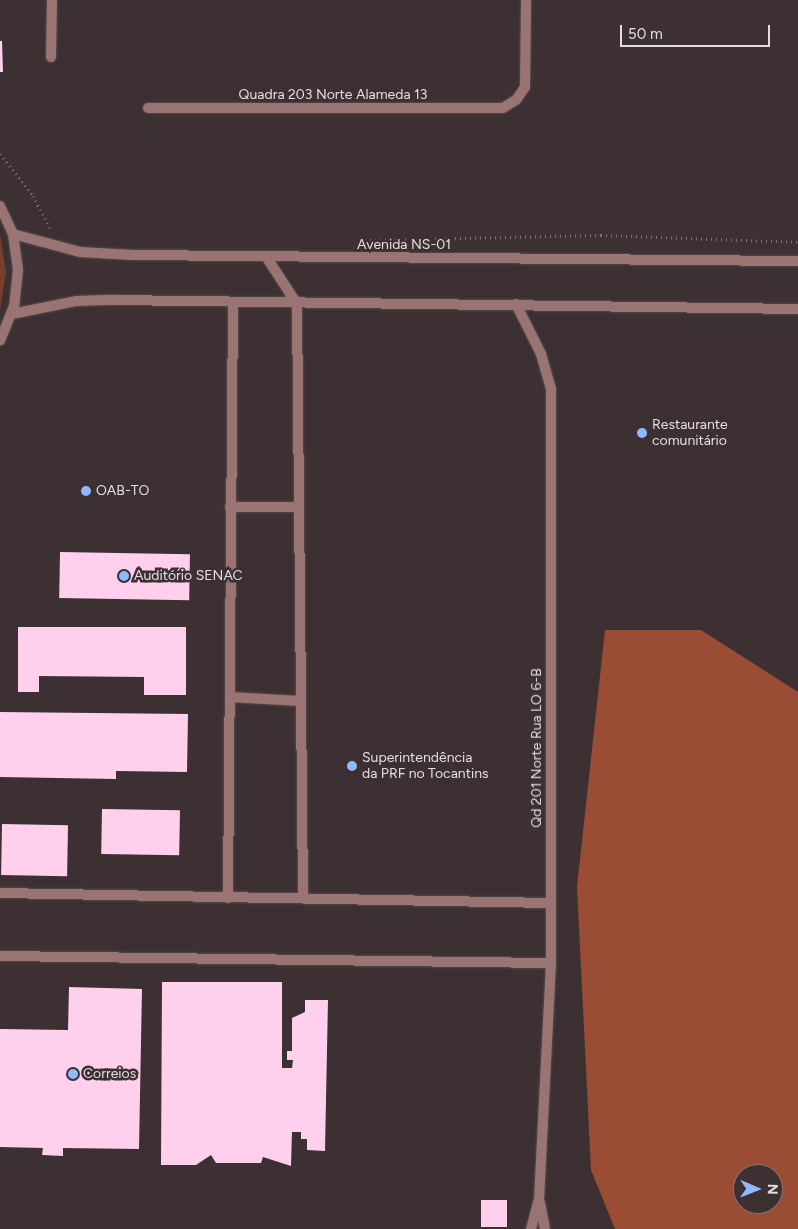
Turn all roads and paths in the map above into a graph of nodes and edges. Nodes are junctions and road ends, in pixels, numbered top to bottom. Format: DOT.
graph roads {
  1 [pos="52,0"];
  2 [pos="526,0"];
  3 [pos="51,57"];
  4 [pos="148,108"];
  5 [pos="0,154"];
  6 [pos="0,206"];
  7 [pos="52,232"];
  8 [pos="12,234"];
  9 [pos="359,240"];
  10 [pos="798,242"];
  11 [pos="267,258"];
  12 [pos="798,261"];
  13 [pos="233,303"];
  14 [pos="297,304"];
  15 [pos="516,304"];
  16 [pos="798,309"];
  17 [pos="12,314"];
  18 [pos="0,340"];
  19 [pos="230,507"];
  20 [pos="299,507"];
  21 [pos="230,697"];
  22 [pos="298,701"];
  23 [pos="0,893"];
  24 [pos="228,898"];
  25 [pos="303,898"];
  26 [pos="550,903"];
  27 [pos="0,956"];
  28 [pos="551,963"];
  29 [pos="539,1199"];
  30 [pos="531,1229"];
  31 [pos="545,1229"];
  1 -- 3 [label="street"];
  2 -- 4 [label="street, Quadra 203 Norte Alameda 13"];
  5 -- 7 [label="path"];
  6 -- 8 [label="street"];
  8 -- 11 [label="street, Avenida NS-01"];
  8 -- 17 [label="street"];
  9 -- 10 [label="path"];
  11 -- 12 [label="street, Avenida NS-01"];
  11 -- 14 [label="street"];
  13 -- 14 [label="street"];
  13 -- 17 [label="street"];
  13 -- 19 [label="street"];
  14 -- 15 [label="street"];
  14 -- 20 [label="street"];
  15 -- 16 [label="street"];
  15 -- 26 [label="street, Qd 201 Norte Rua LO 6-B"];
  17 -- 18 [label="street"];
  19 -- 20 [label="street"];
  19 -- 21 [label="street"];
  20 -- 22 [label="street"];
  21 -- 22 [label="street"];
  21 -- 24 [label="street"];
  22 -- 25 [label="street"];
  23 -- 24 [label="street"];
  24 -- 25 [label="street"];
  25 -- 26 [label="street"];
  26 -- 28 [label="street, Qd 201 Norte Rua LO 6-B"];
  27 -- 28 [label="street"];
  28 -- 29 [label="street, Qd 201 Norte Rua LO 6-B"];
  29 -- 30 [label="street, Qd 201 Norte Rua LO 6-B"];
  29 -- 31 [label="street, Qd 201 Norte Rua LO 6-B"];
}
